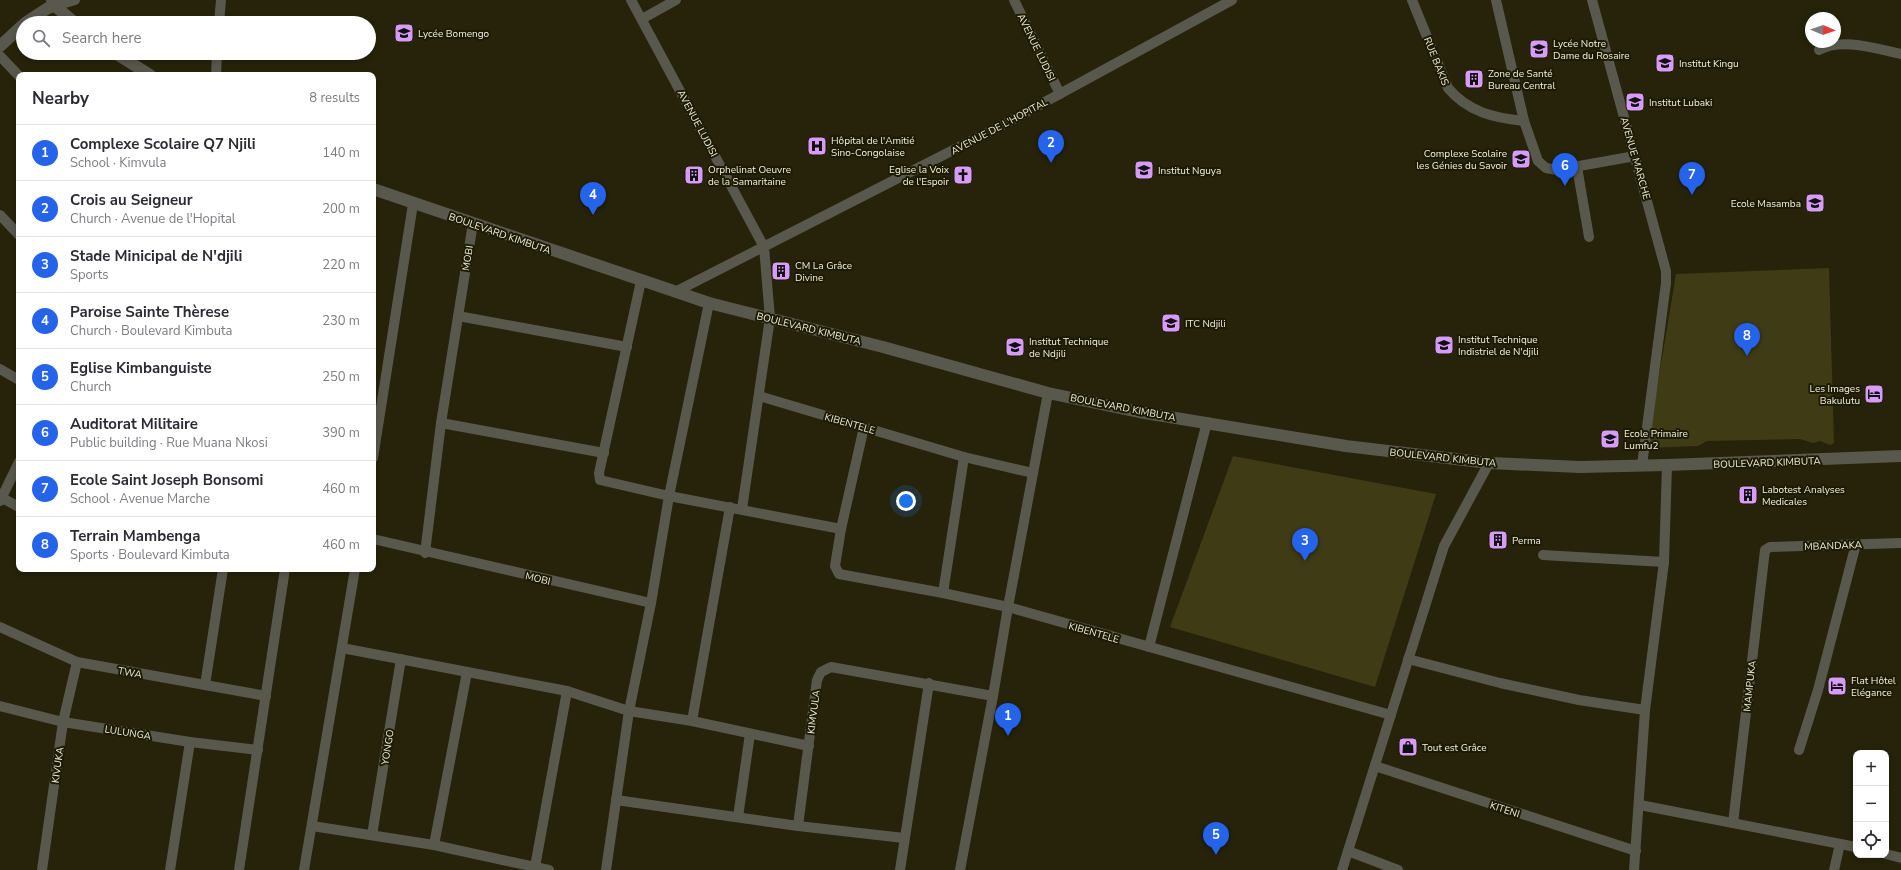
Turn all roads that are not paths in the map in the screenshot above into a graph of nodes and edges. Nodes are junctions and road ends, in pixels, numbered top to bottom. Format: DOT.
graph roads {
  1 [pos="75,0"];
  2 [pos="221,0"];
  3 [pos="631,0"];
  4 [pos="676,0"];
  5 [pos="1014,0"];
  6 [pos="1232,0"];
  7 [pos="1412,0"];
  8 [pos="1496,0"];
  9 [pos="1592,0"];
  10 [pos="53,3"];
  11 [pos="36,16"];
  12 [pos="67,16"];
  13 [pos="220,16"];
  14 [pos="642,18"];
  15 [pos="16,31"];
  16 [pos="0,46"];
  17 [pos="1819,50"];
  18 [pos="1901,54"];
  19 [pos="0,56"];
  20 [pos="126,60"];
  21 [pos="217,60"];
  22 [pos="145,72"];
  23 [pos="216,72"];
  24 [pos="16,73"];
  25 [pos="1060,94"];
  26 [pos="1524,121"];
  27 [pos="1635,156"];
  28 [pos="1578,167"];
  29 [pos="376,190"];
  30 [pos="413,204"];
  31 [pos="0,215"];
  32 [pos="473,223"];
  33 [pos="16,232"];
  34 [pos="1588,237"];
  35 [pos="764,247"];
  36 [pos="641,281"];
  37 [pos="677,291"];
  38 [pos="709,303"];
  39 [pos="458,316"];
  40 [pos="770,318"];
  41 [pos="627,347"];
  42 [pos="0,369"];
  43 [pos="16,378"];
  44 [pos="1048,393"];
  45 [pos="759,396"];
  46 [pos="1207,422"];
  47 [pos="441,423"];
  48 [pos="864,427"];
  49 [pos="376,439"];
  50 [pos="604,453"];
  51 [pos="964,456"];
  52 [pos="1901,456"];
  53 [pos="1489,463"];
  54 [pos="1642,465"];
  55 [pos="1667,465"];
  56 [pos="16,468"];
  57 [pos="1033,472"];
  58 [pos="2,494"];
  59 [pos="669,496"];
  60 [pos="16,505"];
  61 [pos="730,507"];
  62 [pos="742,509"];
  63 [pos="841,529"];
  64 [pos="376,540"];
  65 [pos="1901,543"];
  66 [pos="1856,544"];
  67 [pos="1765,550"];
  68 [pos="425,552"];
  69 [pos="1543,555"];
  70 [pos="1664,562"];
  71 [pos="223,572"];
  72 [pos="285,572"];
  73 [pos="355,572"];
  74 [pos="943,593"];
  75 [pos="651,603"];
  76 [pos="1008,607"];
  77 [pos="0,627"];
  78 [pos="1149,647"];
  79 [pos="342,648"];
  80 [pos="401,659"];
  81 [pos="1408,659"];
  82 [pos="77,662"];
  83 [pos="467,672"];
  84 [pos="929,683"];
  85 [pos="205,685"];
  86 [pos="567,691"];
  87 [pos="266,696"];
  88 [pos="993,696"];
  89 [pos="0,706"];
  90 [pos="1645,710"];
  91 [pos="629,711"];
  92 [pos="1391,715"];
  93 [pos="692,721"];
  94 [pos="63,722"];
  95 [pos="750,734"];
  96 [pos="190,742"];
  97 [pos="809,746"];
  98 [pos="258,750"];
  99 [pos="1799,750"];
  100 [pos="1375,766"];
  101 [pos="616,800"];
  102 [pos="1640,805"];
  103 [pos="738,817"];
  104 [pos="1733,823"];
  105 [pos="312,826"];
  106 [pos="798,826"];
  107 [pos="372,835"];
  108 [pos="904,838"];
  109 [pos="1840,844"];
  110 [pos="434,845"];
  111 [pos="1853,846"];
  112 [pos="1348,851"];
  113 [pos="1636,851"];
  114 [pos="1889,855"];
  115 [pos="1901,858"];
  116 [pos="535,867"];
  117 [pos="42,870"];
  118 [pos="170,870"];
  119 [pos="239,870"];
  120 [pos="304,870"];
  121 [pos="549,870"];
  122 [pos="606,870"];
  123 [pos="900,870"];
  124 [pos="960,870"];
  125 [pos="1342,870"];
  126 [pos="1398,870"];
  127 [pos="1634,870"];
  128 [pos="1834,870"];
  1 -- 10 [label="street"];
  2 -- 13 [label="street"];
  3 -- 14 [label="street, AVENUE LUDISI"];
  4 -- 14 [label="street"];
  5 -- 25 [label="street, AVENUE LUDISI"];
  6 -- 25 [label="street, AVENUE DE L'HOPITAL"];
  7 -- 26 [label="street, RUE BAKIS"];
  8 -- 26 [label="street"];
  9 -- 27 [label="street, AVENUE MARCHE"];
  10 -- 11 [label="street"];
  10 -- 12 [label="street"];
  14 -- 35 [label="street, AVENUE LUDISI"];
  15 -- 16 [label="street"];
  17 -- 18 [label="street"];
  19 -- 24 [label="street"];
  20 -- 22 [label="street"];
  21 -- 23 [label="street"];
  25 -- 35 [label="street, AVENUE DE L'HOPITAL"];
  26 -- 28 [label="street"];
  27 -- 28 [label="street"];
  27 -- 54 [label="street, AVENUE MARCHE"];
  28 -- 34 [label="street"];
  29 -- 30 [label="street, BOULEVARD KIMBUTA"];
  30 -- 32 [label="street, BOULEVARD KIMBUTA"];
  30 -- 49 [label="street"];
  31 -- 33 [label="street"];
  32 -- 36 [label="street, BOULEVARD KIMBUTA"];
  32 -- 39 [label="street, MOBI"];
  35 -- 37 [label="street, AVENUE DE L'HOPITAL"];
  35 -- 40 [label="street, AVENUE LUDISI"];
  36 -- 37 [label="street, BOULEVARD KIMBUTA"];
  36 -- 41 [label="street"];
  37 -- 38 [label="street, BOULEVARD KIMBUTA"];
  38 -- 40 [label="street, BOULEVARD KIMBUTA"];
  38 -- 59 [label="street"];
  39 -- 41 [label="street"];
  39 -- 47 [label="street, MOBI"];
  40 -- 44 [label="street, BOULEVARD KIMBUTA"];
  40 -- 45 [label="street"];
  41 -- 50 [label="street"];
  42 -- 43 [label="street"];
  44 -- 46 [label="street, BOULEVARD KIMBUTA"];
  44 -- 57 [label="street"];
  45 -- 48 [label="street, KIBENTELE"];
  45 -- 62 [label="street"];
  46 -- 53 [label="street, BOULEVARD KIMBUTA"];
  46 -- 78 [label="street"];
  47 -- 50 [label="street"];
  47 -- 68 [label="street, MOBI"];
  48 -- 51 [label="street, KIBENTELE"];
  48 -- 63 [label="street"];
  50 -- 59 [label="street"];
  51 -- 57 [label="street, KIBENTELE"];
  51 -- 74 [label="street"];
  52 -- 55 [label="street, BOULEVARD KIMBUTA"];
  53 -- 54 [label="street, BOULEVARD KIMBUTA"];
  53 -- 81 [label="street"];
  54 -- 55 [label="street, BOULEVARD KIMBUTA"];
  55 -- 70 [label="street"];
  56 -- 58 [label="street"];
  57 -- 76 [label="street"];
  58 -- 60 [label="street"];
  59 -- 61 [label="street"];
  59 -- 75 [label="street"];
  61 -- 62 [label="street"];
  61 -- 93 [label="street"];
  62 -- 63 [label="street"];
  63 -- 74 [label="street, KIBENTELE"];
  64 -- 68 [label="street, MOBI"];
  65 -- 66 [label="street, MBANDAKA"];
  66 -- 67 [label="street, MBANDAKA"];
  66 -- 99 [label="street"];
  67 -- 104 [label="street, MAMPUKA"];
  68 -- 75 [label="street, MOBI"];
  69 -- 70 [label="street"];
  70 -- 90 [label="street"];
  71 -- 85 [label="street"];
  72 -- 87 [label="street"];
  73 -- 79 [label="street"];
  74 -- 76 [label="street, KIBENTELE"];
  75 -- 91 [label="street"];
  76 -- 78 [label="street, KIBENTELE"];
  76 -- 88 [label="street"];
  77 -- 82 [label="street, TWA"];
  78 -- 92 [label="street, KIBENTELE"];
  79 -- 80 [label="street"];
  79 -- 105 [label="street"];
  80 -- 83 [label="street"];
  80 -- 107 [label="street, YONGO"];
  81 -- 90 [label="street"];
  81 -- 92 [label="street"];
  82 -- 85 [label="street, TWA"];
  82 -- 94 [label="street, KIVUKA"];
  83 -- 86 [label="street"];
  83 -- 110 [label="street"];
  84 -- 88 [label="street, KIMVULA"];
  84 -- 97 [label="street, KIMVULA"];
  84 -- 108 [label="street"];
  85 -- 87 [label="street, TWA"];
  86 -- 91 [label="street"];
  86 -- 116 [label="street"];
  87 -- 98 [label="street"];
  88 -- 124 [label="street"];
  89 -- 94 [label="street, LULUNGA"];
  90 -- 102 [label="street"];
  91 -- 93 [label="street, KIMVULA"];
  91 -- 101 [label="street"];
  92 -- 100 [label="street"];
  93 -- 95 [label="street, KIMVULA"];
  94 -- 96 [label="street, LULUNGA"];
  94 -- 117 [label="street, KIVUKA"];
  95 -- 97 [label="street, KIMVULA"];
  95 -- 103 [label="street"];
  96 -- 98 [label="street, LULUNGA"];
  96 -- 118 [label="street"];
  97 -- 106 [label="street"];
  98 -- 119 [label="street"];
  100 -- 112 [label="street"];
  100 -- 113 [label="street, KITENI"];
  101 -- 103 [label="street"];
  101 -- 122 [label="street"];
  102 -- 104 [label="street"];
  102 -- 113 [label="street"];
  103 -- 106 [label="street"];
  104 -- 109 [label="street"];
  105 -- 107 [label="street"];
  105 -- 120 [label="street"];
  106 -- 108 [label="street"];
  107 -- 110 [label="street"];
  108 -- 123 [label="street"];
  109 -- 111 [label="street"];
  109 -- 128 [label="street"];
  110 -- 116 [label="street"];
  112 -- 125 [label="street"];
  112 -- 126 [label="street"];
  113 -- 127 [label="street"];
  114 -- 115 [label="street"];
  116 -- 121 [label="street"];
}
